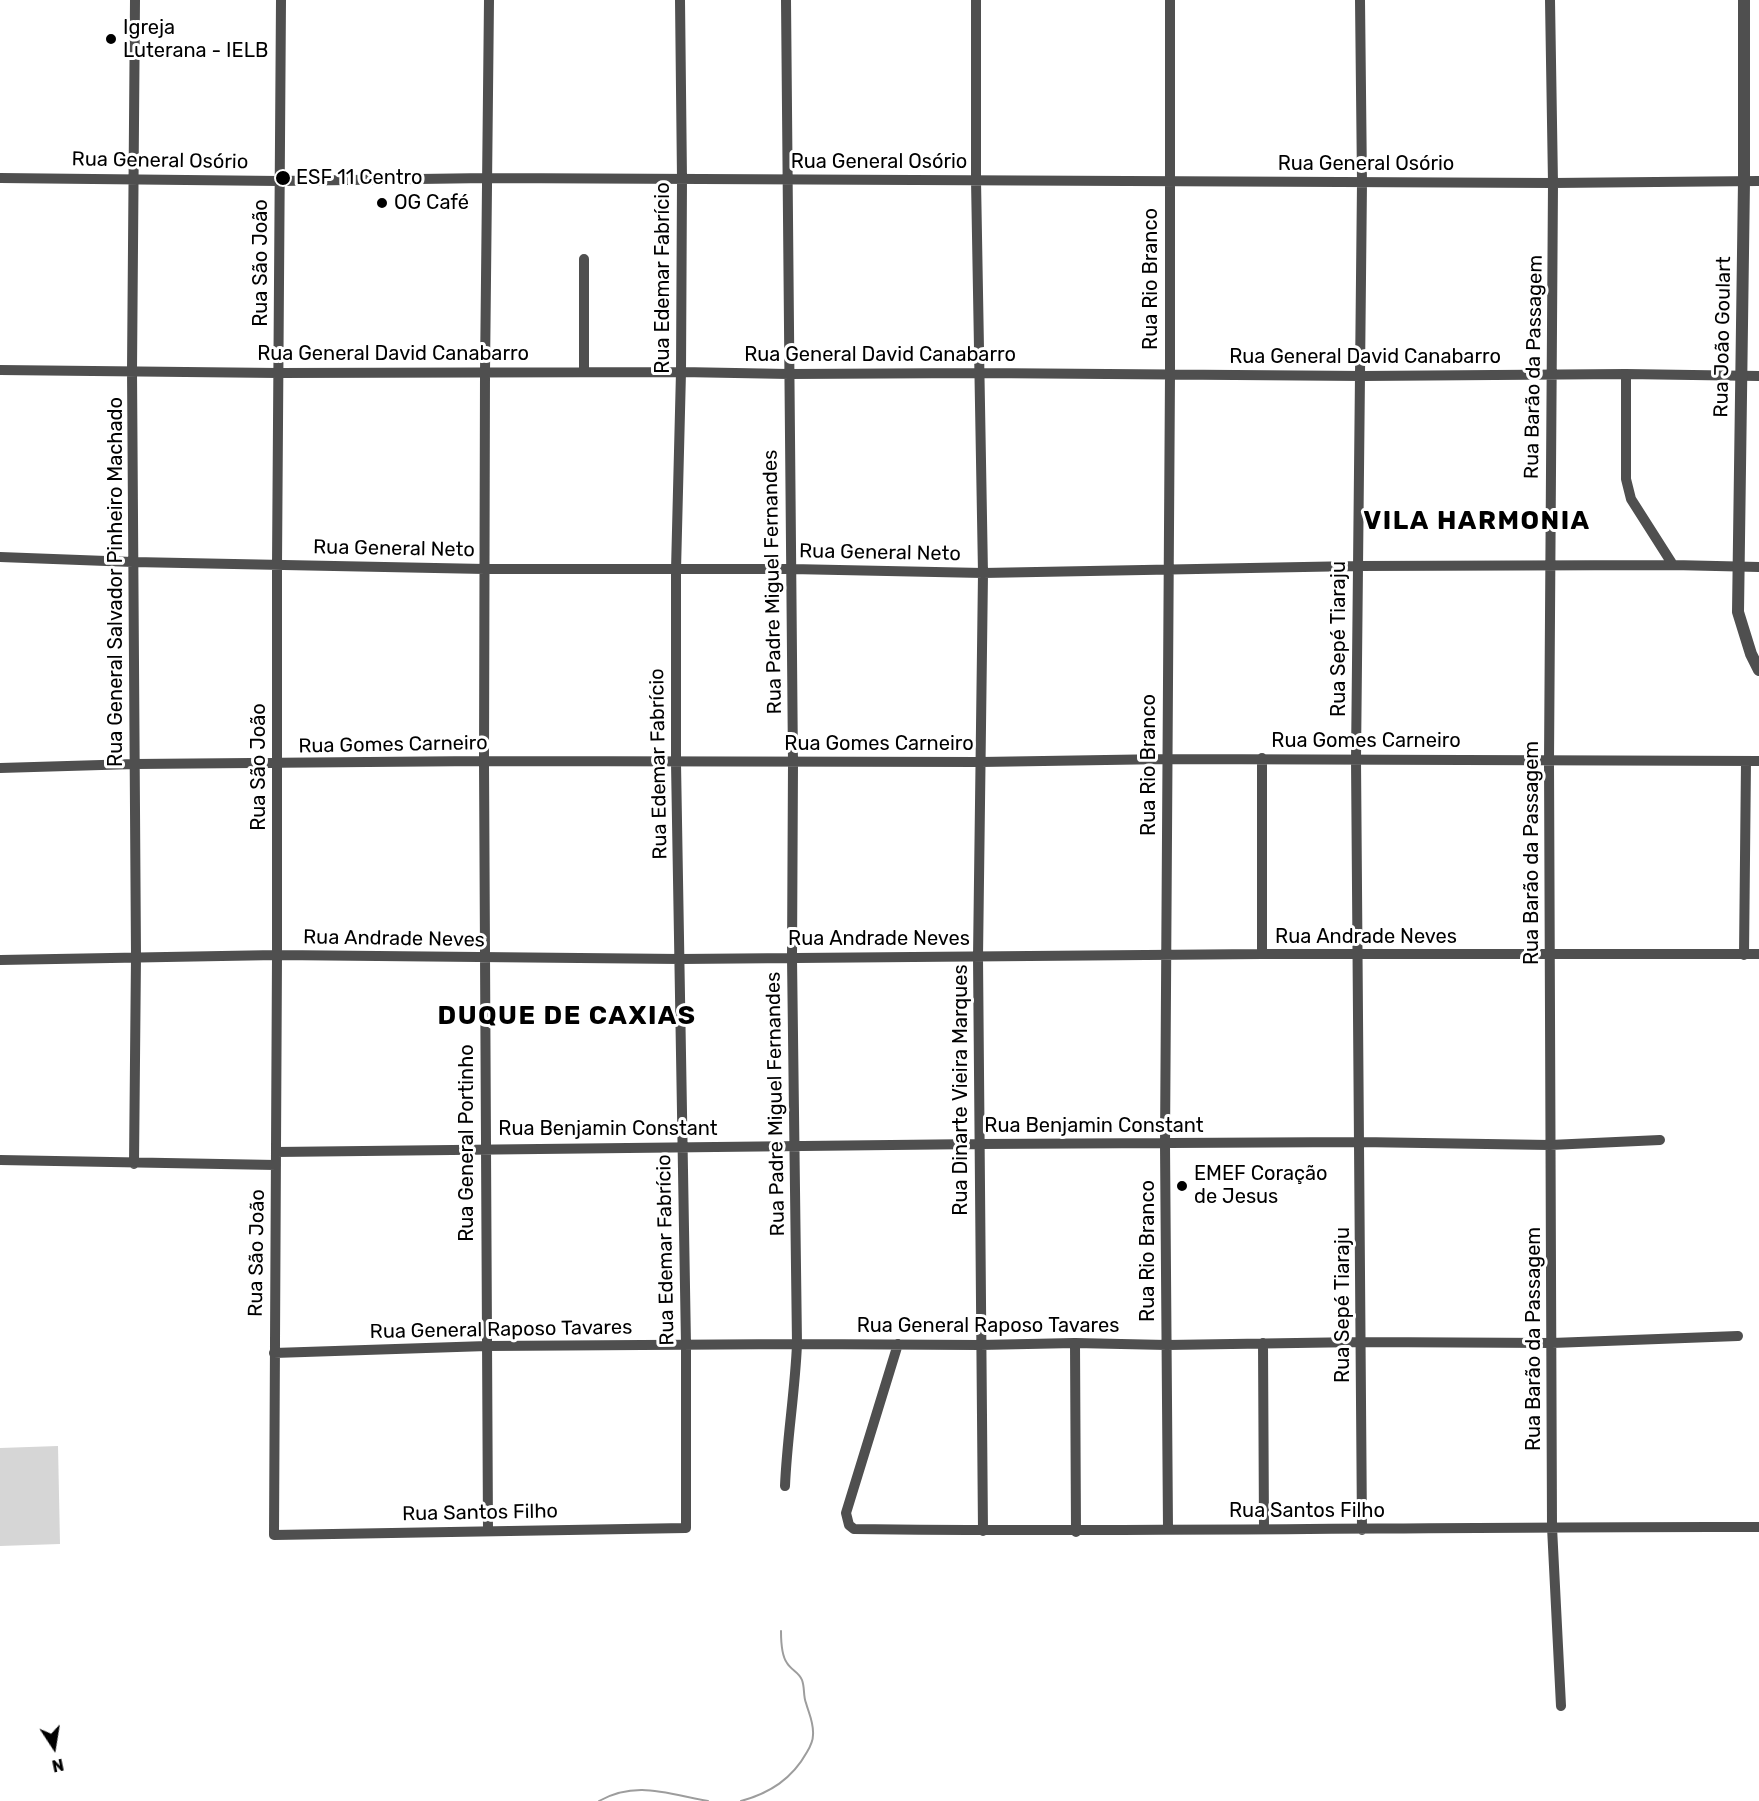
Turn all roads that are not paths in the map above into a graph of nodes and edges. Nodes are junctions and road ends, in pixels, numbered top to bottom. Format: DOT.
graph roads {
  1 [pos="135,0"];
  2 [pos="280,0"];
  3 [pos="489,0"];
  4 [pos="680,0"];
  5 [pos="786,0"];
  6 [pos="976,0"];
  7 [pos="1170,0"];
  8 [pos="1360,0"];
  9 [pos="1550,0"];
  10 [pos="1744,0"];
  11 [pos="0,178"];
  12 [pos="134,178"];
  13 [pos="488,178"];
  14 [pos="682,179"];
  15 [pos="788,180"];
  16 [pos="976,180"];
  17 [pos="279,181"];
  18 [pos="1168,181"];
  19 [pos="1744,181"];
  20 [pos="1759,181"];
  21 [pos="1362,182"];
  22 [pos="1553,183"];
  23 [pos="584,259"];
  24 [pos="0,370"];
  25 [pos="132,370"];
  26 [pos="485,372"];
  27 [pos="584,372"];
  28 [pos="681,372"];
  29 [pos="278,373"];
  30 [pos="979,373"];
  31 [pos="789,374"];
  32 [pos="1170,374"];
  33 [pos="1552,374"];
  34 [pos="1626,374"];
  35 [pos="1360,376"];
  36 [pos="1742,376"];
  37 [pos="1759,376"];
  38 [pos="0,557"];
  39 [pos="133,562"];
  40 [pos="277,564"];
  41 [pos="1673,565"];
  42 [pos="1357,566"];
  43 [pos="1550,566"];
  44 [pos="1738,567"];
  45 [pos="1759,567"];
  46 [pos="485,568"];
  47 [pos="792,569"];
  48 [pos="1168,569"];
  49 [pos="676,570"];
  50 [pos="983,573"];
  51 [pos="1759,670"];
  52 [pos="1262,758"];
  53 [pos="1168,759"];
  54 [pos="1356,759"];
  55 [pos="1549,760"];
  56 [pos="484,761"];
  57 [pos="1746,761"];
  58 [pos="1759,761"];
  59 [pos="981,762"];
  60 [pos="676,763"];
  61 [pos="793,763"];
  62 [pos="135,764"];
  63 [pos="278,764"];
  64 [pos="0,768"];
  65 [pos="1262,954"];
  66 [pos="1759,954"];
  67 [pos="277,955"];
  68 [pos="1359,955"];
  69 [pos="1550,955"];
  70 [pos="1744,955"];
  71 [pos="136,956"];
  72 [pos="1166,956"];
  73 [pos="978,957"];
  74 [pos="485,958"];
  75 [pos="792,958"];
  76 [pos="680,959"];
  77 [pos="0,960"];
  78 [pos="1660,1140"];
  79 [pos="1360,1142"];
  80 [pos="980,1144"];
  81 [pos="1166,1144"];
  82 [pos="795,1145"];
  83 [pos="1550,1145"];
  84 [pos="682,1147"];
  85 [pos="485,1148"];
  86 [pos="276,1152"];
  87 [pos="0,1161"];
  88 [pos="134,1164"];
  89 [pos="276,1165"];
  90 [pos="1738,1336"];
  91 [pos="1361,1342"];
  92 [pos="1075,1343"];
  93 [pos="1263,1343"];
  94 [pos="1552,1343"];
  95 [pos="797,1344"];
  96 [pos="898,1344"];
  97 [pos="686,1345"];
  98 [pos="1167,1345"];
  99 [pos="487,1346"];
  100 [pos="980,1346"];
  101 [pos="274,1353"];
  102 [pos="785,1486"];
  103 [pos="1552,1527"];
  104 [pos="1759,1527"];
  105 [pos="686,1528"];
  106 [pos="1168,1529"];
  107 [pos="1264,1529"];
  108 [pos="488,1530"];
  109 [pos="1362,1530"];
  110 [pos="983,1531"];
  111 [pos="1076,1532"];
  112 [pos="274,1534"];
  113 [pos="1561,1706"];
  1 -- 12 [label="street, Rua General Salvador Pinheiro Machado"];
  2 -- 17 [label="street, Rua São João"];
  3 -- 13 [label="street, Rua General Portinho"];
  4 -- 14 [label="street, Rua Edemar Fabrício"];
  5 -- 15 [label="street, Rua Padre Miguel Fernandes"];
  6 -- 16 [label="street, Rua Dinarte Vieira Marques"];
  7 -- 18 [label="street, Rua Rio Branco"];
  8 -- 21 [label="street, Rua Sepé Tiaraju"];
  9 -- 22 [label="street, Rua Barão da Passagem"];
  10 -- 19 [label="street, Rua João Goulart"];
  11 -- 12 [label="street, Rua General Osório"];
  12 -- 17 [label="street, Rua General Osório"];
  12 -- 25 [label="street, Rua General Salvador Pinheiro Machado"];
  13 -- 14 [label="street, Rua General Osório"];
  13 -- 17 [label="street, Rua General Osório"];
  13 -- 26 [label="street, Rua General Portinho"];
  14 -- 15 [label="street, Rua General Osório"];
  14 -- 28 [label="street, Rua Edemar Fabrício"];
  15 -- 16 [label="street, Rua General Osório"];
  15 -- 31 [label="street, Rua Padre Miguel Fernandes"];
  16 -- 18 [label="street, Rua General Osório"];
  16 -- 30 [label="street, Rua Dinarte Vieira Marques"];
  17 -- 29 [label="street, Rua São João"];
  18 -- 21 [label="street, Rua General Osório"];
  18 -- 32 [label="street, Rua Rio Branco"];
  19 -- 20 [label="street, Rua General Osório"];
  19 -- 22 [label="street, Rua General Osório"];
  19 -- 36 [label="street, Rua João Goulart"];
  21 -- 22 [label="street, Rua General Osório"];
  21 -- 35 [label="street, Rua Sepé Tiaraju"];
  22 -- 33 [label="street, Rua Barão da Passagem"];
  23 -- 27 [label="street"];
  24 -- 25 [label="street, Rua General David Canabarro"];
  25 -- 29 [label="street, Rua General David Canabarro"];
  25 -- 39 [label="street, Rua General Salvador Pinheiro Machado"];
  26 -- 27 [label="street, Rua General David Canabarro"];
  26 -- 29 [label="street, Rua General David Canabarro"];
  26 -- 46 [label="street, Rua General Portinho"];
  27 -- 28 [label="street, Rua General David Canabarro"];
  28 -- 31 [label="street, Rua General David Canabarro"];
  28 -- 49 [label="street, Rua Edemar Fabrício"];
  29 -- 40 [label="street, Rua São João"];
  30 -- 31 [label="street, Rua General David Canabarro"];
  30 -- 32 [label="street, Rua General David Canabarro"];
  30 -- 50 [label="street, Rua Dinarte Vieira Marques"];
  31 -- 47 [label="street, Rua Padre Miguel Fernandes"];
  32 -- 35 [label="street, Rua General David Canabarro"];
  32 -- 48 [label="street, Rua Rio Branco"];
  33 -- 34 [label="street, Rua General David Canabarro"];
  33 -- 35 [label="street, Rua General David Canabarro"];
  33 -- 43 [label="street, Rua Barão da Passagem"];
  34 -- 36 [label="street, Rua General David Canabarro"];
  34 -- 41 [label="street"];
  35 -- 42 [label="street, Rua Sepé Tiaraju"];
  36 -- 37 [label="street, Rua General David Canabarro"];
  36 -- 44 [label="street, Rua João Goulart"];
  38 -- 39 [label="street, Rua General Neto"];
  39 -- 40 [label="street, Rua General Neto"];
  39 -- 62 [label="street, Rua General Salvador Pinheiro Machado"];
  40 -- 46 [label="street, Rua General Neto"];
  40 -- 63 [label="street, Rua São João"];
  41 -- 43 [label="street, Rua General Neto"];
  41 -- 44 [label="street, Rua General Neto"];
  42 -- 43 [label="street, Rua General Neto"];
  42 -- 48 [label="street, Rua General Neto"];
  42 -- 54 [label="street, Rua Sepé Tiaraju"];
  43 -- 55 [label="street, Rua Barão da Passagem"];
  44 -- 45 [label="street, Rua General Neto"];
  44 -- 51 [label="street, Rua João Goulart"];
  46 -- 49 [label="street, Rua General Neto"];
  46 -- 56 [label="street, Rua General Portinho"];
  47 -- 49 [label="street, Rua General Neto"];
  47 -- 50 [label="street, Rua General Neto"];
  47 -- 61 [label="street, Rua Padre Miguel Fernandes"];
  48 -- 50 [label="street, Rua General Neto"];
  48 -- 53 [label="street, Rua Rio Branco"];
  49 -- 60 [label="street, Rua Edemar Fabrício"];
  50 -- 59 [label="street, Rua Dinarte Vieira Marques"];
  52 -- 53 [label="street, Rua Gomes Carneiro"];
  52 -- 54 [label="street, Rua Gomes Carneiro"];
  52 -- 65 [label="street"];
  53 -- 59 [label="street, Rua Gomes Carneiro"];
  53 -- 72 [label="street, Rua Rio Branco"];
  54 -- 55 [label="street, Rua Gomes Carneiro"];
  54 -- 68 [label="street, Rua Sepé Tiaraju"];
  55 -- 57 [label="street, Rua Gomes Carneiro"];
  55 -- 69 [label="street, Rua Barão da Passagem"];
  56 -- 60 [label="street, Rua Gomes Carneiro"];
  56 -- 63 [label="street, Rua Gomes Carneiro"];
  56 -- 74 [label="street, Rua General Portinho"];
  57 -- 58 [label="street, Rua Gomes Carneiro"];
  57 -- 70 [label="street"];
  59 -- 61 [label="street, Rua Gomes Carneiro"];
  59 -- 73 [label="street, Rua Dinarte Vieira Marques"];
  60 -- 61 [label="street, Rua Gomes Carneiro"];
  60 -- 76 [label="street, Rua Edemar Fabrício"];
  61 -- 75 [label="street, Rua Padre Miguel Fernandes"];
  62 -- 63 [label="street, Rua Gomes Carneiro"];
  62 -- 64 [label="street, Rua Gomes Carneiro"];
  62 -- 71 [label="street, Rua General Salvador Pinheiro Machado"];
  63 -- 67 [label="street, Rua São João"];
  65 -- 68 [label="street, Rua Andrade Neves"];
  65 -- 72 [label="street, Rua Andrade Neves"];
  66 -- 70 [label="street, Rua Andrade Neves"];
  67 -- 71 [label="street, Rua Andrade Neves"];
  67 -- 74 [label="street, Rua Andrade Neves"];
  67 -- 86 [label="street, Rua São João"];
  68 -- 69 [label="street, Rua Andrade Neves"];
  68 -- 79 [label="street, Rua Sepé Tiaraju"];
  69 -- 70 [label="street, Rua Andrade Neves"];
  69 -- 83 [label="street, Rua Barão da Passagem"];
  71 -- 77 [label="street, Rua Andrade Neves"];
  71 -- 88 [label="street, Rua General Salvador Pinheiro Machado"];
  72 -- 73 [label="street, Rua Andrade Neves"];
  72 -- 81 [label="street, Rua Rio Branco"];
  73 -- 75 [label="street, Rua Andrade Neves"];
  73 -- 80 [label="street, Rua Dinarte Vieira Marques"];
  74 -- 76 [label="street, Rua Andrade Neves"];
  74 -- 85 [label="street, Rua General Portinho"];
  75 -- 76 [label="street, Rua Andrade Neves"];
  75 -- 82 [label="street, Rua Padre Miguel Fernandes"];
  76 -- 84 [label="street, Rua Edemar Fabrício"];
  78 -- 83 [label="street, Rua Benjamin Constant"];
  79 -- 81 [label="street, Rua Benjamin Constant"];
  79 -- 83 [label="street, Rua Benjamin Constant"];
  79 -- 91 [label="street, Rua Sepé Tiaraju"];
  80 -- 81 [label="street, Rua Benjamin Constant"];
  80 -- 82 [label="street, Rua Benjamin Constant"];
  80 -- 100 [label="street, Rua Dinarte Vieira Marques"];
  81 -- 98 [label="street, Rua Rio Branco"];
  82 -- 84 [label="street, Rua Benjamin Constant"];
  82 -- 95 [label="street, Rua Padre Miguel Fernandes"];
  83 -- 94 [label="street, Rua Barão da Passagem"];
  84 -- 85 [label="street, Rua Benjamin Constant"];
  84 -- 97 [label="street, Rua Edemar Fabrício"];
  85 -- 86 [label="street, Rua Benjamin Constant"];
  85 -- 99 [label="street, Rua General Portinho"];
  86 -- 89 [label="street, Rua São João"];
  87 -- 88 [label="street"];
  88 -- 89 [label="street"];
  89 -- 101 [label="street, Rua São João"];
  90 -- 94 [label="street, Rua General Raposo Tavares"];
  91 -- 93 [label="street, Rua General Raposo Tavares"];
  91 -- 94 [label="street, Rua General Raposo Tavares"];
  91 -- 109 [label="street, Rua Sepé Tiaraju"];
  92 -- 98 [label="street, Rua General Raposo Tavares"];
  92 -- 100 [label="street, Rua General Raposo Tavares"];
  92 -- 111 [label="street"];
  93 -- 98 [label="street, Rua General Raposo Tavares"];
  93 -- 107 [label="street"];
  94 -- 103 [label="street, Rua Barão da Passagem"];
  95 -- 96 [label="street, Rua General Raposo Tavares"];
  95 -- 97 [label="street, Rua General Raposo Tavares"];
  95 -- 102 [label="street, Rua Padre Miguel Fernandes"];
  96 -- 100 [label="street, Rua General Raposo Tavares"];
  96 -- 110 [label="street, Rua Santos Filho"];
  97 -- 99 [label="street, Rua General Raposo Tavares"];
  97 -- 105 [label="street, Rua Edemar Fabrício"];
  98 -- 106 [label="street, Rua Rio Branco"];
  99 -- 101 [label="street, Rua General Raposo Tavares"];
  99 -- 108 [label="street, Rua General Portinho"];
  100 -- 110 [label="street, Rua Dinarte Vieira Marques"];
  101 -- 112 [label="street, Rua São João"];
  103 -- 104 [label="street, Rua Santos Filho"];
  103 -- 109 [label="street, Rua Santos Filho"];
  103 -- 113 [label="street, Rua Barão da Passagem"];
  105 -- 108 [label="street, Rua Santos Filho"];
  106 -- 107 [label="street, Rua Santos Filho"];
  106 -- 111 [label="street, Rua Santos Filho"];
  107 -- 109 [label="street, Rua Santos Filho"];
  108 -- 112 [label="street, Rua Santos Filho"];
  110 -- 111 [label="street, Rua Santos Filho"];
}
